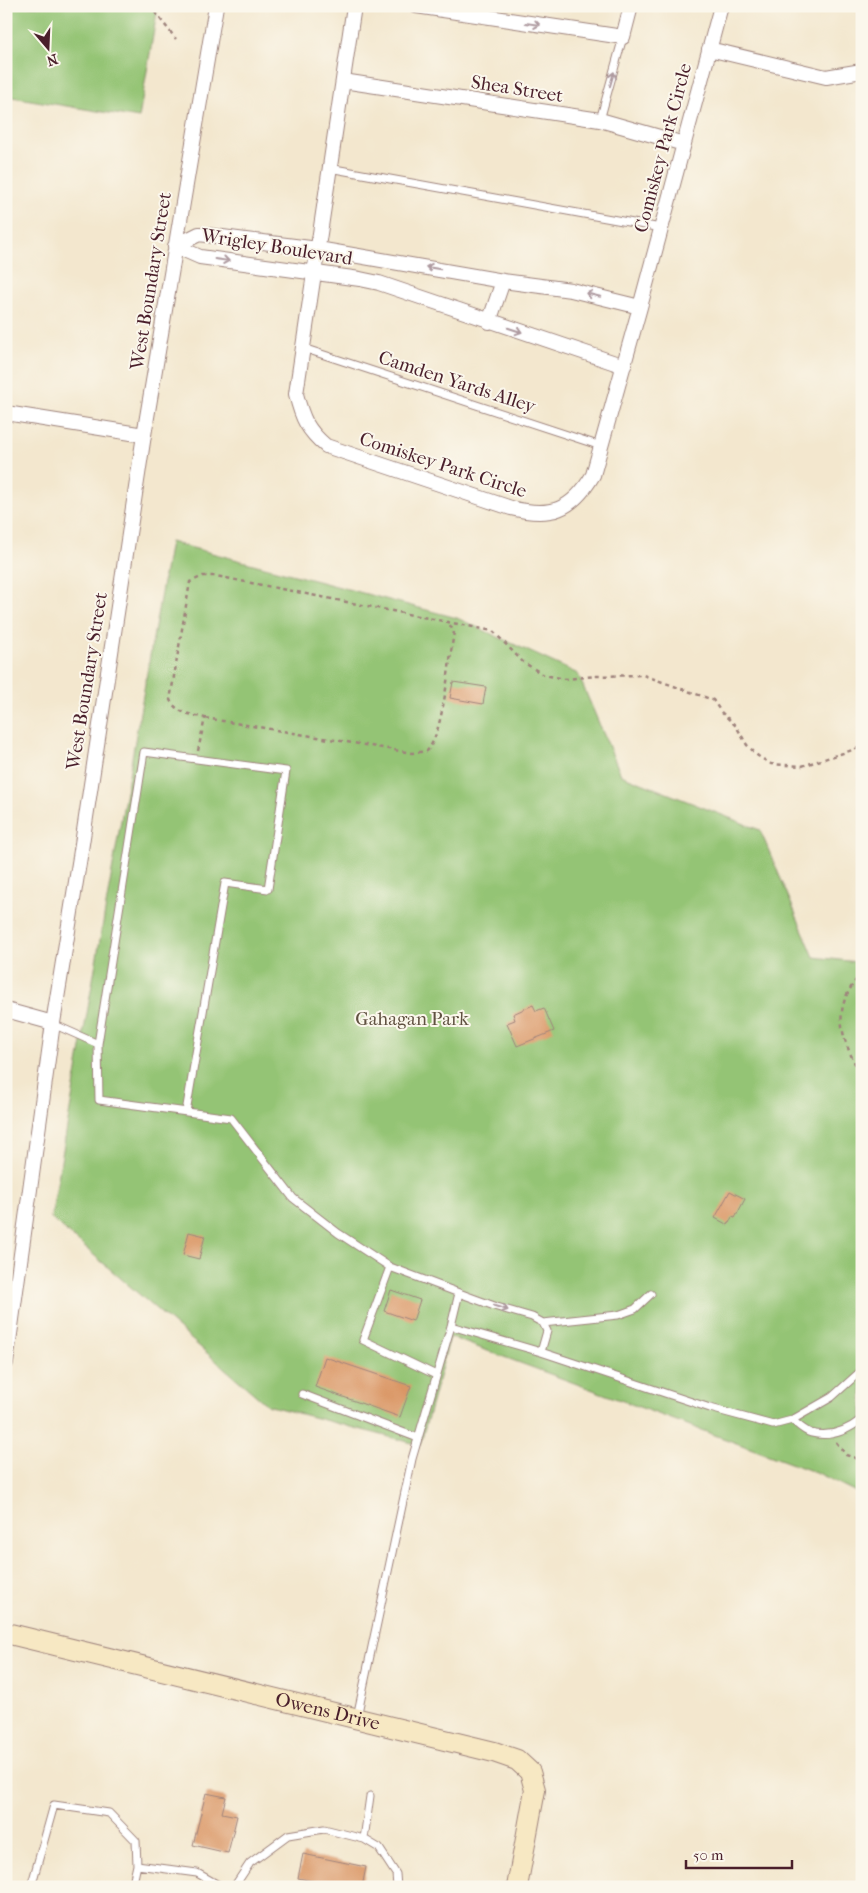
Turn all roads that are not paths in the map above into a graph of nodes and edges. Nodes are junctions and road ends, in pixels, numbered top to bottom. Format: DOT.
graph roads {
  1 [pos="216,6"];
  2 [pos="354,6"];
  3 [pos="416,6"];
  4 [pos="631,6"];
  5 [pos="721,6"];
  6 [pos="623,37"];
  7 [pos="710,49"];
  8 [pos="862,70"];
  9 [pos="343,80"];
  10 [pos="600,120"];
  11 [pos="684,144"];
  12 [pos="329,168"];
  13 [pos="661,228"];
  14 [pos="175,246"];
  15 [pos="318,249"];
  16 [pos="314,272"];
  17 [pos="503,280"];
  18 [pos="640,307"];
  19 [pos="489,322"];
  20 [pos="302,348"];
  21 [pos="624,366"];
  22 [pos="6,412"];
  23 [pos="144,435"];
  24 [pos="601,446"];
  25 [pos="6,1010"];
  26 [pos="53,1024"];
  27 [pos="98,1044"];
  28 [pos="186,1112"];
  29 [pos="390,1267"];
  30 [pos="459,1293"];
  31 [pos="651,1294"];
  32 [pos="543,1323"];
  33 [pos="451,1326"];
  34 [pos="541,1352"];
  35 [pos="6,1363"];
  36 [pos="862,1370"];
  37 [pos="436,1375"];
  38 [pos="302,1394"];
  39 [pos="862,1419"];
  40 [pos="792,1420"];
  41 [pos="418,1438"];
  42 [pos="6,1633"];
  43 [pos="357,1718"];
  44 [pos="370,1796"];
  45 [pos="364,1839"];
  46 [pos="137,1865"];
  47 [pos="31,1887"];
  48 [pos="132,1887"];
  49 [pos="222,1887"];
  50 [pos="234,1887"];
  51 [pos="397,1887"];
  52 [pos="517,1887"];
  1 -- 14 [label="street, West Boundary Street"];
  2 -- 9 [label="street, Comiskey Park Circle"];
  3 -- 6 [label="street, one-way"];
  4 -- 6 [label="street"];
  5 -- 7 [label="street, Comiskey Park Circle"];
  10 -- 6 [label="lane, one-way"];
  7 -- 8 [label="street"];
  7 -- 11 [label="street, Comiskey Park Circle"];
  9 -- 10 [label="street, Shea Street"];
  9 -- 12 [label="street, Comiskey Park Circle"];
  10 -- 11 [label="street, Shea Street"];
  11 -- 13 [label="street, Comiskey Park Circle"];
  12 -- 13 [label="lane"];
  12 -- 15 [label="street, Comiskey Park Circle"];
  13 -- 18 [label="street, Comiskey Park Circle"];
  14 -- 15 [label="street, Wrigley Boulevard"];
  14 -- 16 [label="street, Wrigley Boulevard, one-way"];
  14 -- 23 [label="street, West Boundary Street"];
  15 -- 16 [label="street, Comiskey Park Circle"];
  17 -- 15 [label="street, Wrigley Boulevard, one-way"];
  16 -- 19 [label="street, Wrigley Boulevard"];
  16 -- 20 [label="street, Comiskey Park Circle"];
  18 -- 17 [label="street, Wrigley Boulevard, one-way"];
  17 -- 19 [label="street"];
  18 -- 21 [label="street, Comiskey Park Circle"];
  19 -- 21 [label="street, Wrigley Boulevard, one-way"];
  20 -- 24 [label="lane, Camden Yards Alley"];
  20 -- 24 [label="street, Comiskey Park Circle"];
  21 -- 24 [label="street, Comiskey Park Circle"];
  22 -- 23 [label="street"];
  23 -- 26 [label="street, West Boundary Street"];
  25 -- 26 [label="street"];
  26 -- 27 [label="lane"];
  26 -- 35 [label="street, West Boundary Street"];
  27 -- 28 [label="lane"];
  27 -- 28 [label="lane"];
  28 -- 29 [label="lane"];
  29 -- 30 [label="lane"];
  29 -- 37 [label="lane"];
  30 -- 32 [label="lane, one-way"];
  30 -- 33 [label="lane"];
  31 -- 32 [label="lane"];
  32 -- 34 [label="lane"];
  33 -- 34 [label="lane"];
  33 -- 37 [label="lane"];
  34 -- 40 [label="lane"];
  36 -- 40 [label="lane"];
  37 -- 41 [label="lane"];
  38 -- 41 [label="lane"];
  39 -- 40 [label="lane"];
  41 -- 43 [label="lane"];
  42 -- 43 [label="street, Owens Drive"];
  43 -- 52 [label="street, Owens Drive"];
  44 -- 45 [label="lane"];
  45 -- 50 [label="lane"];
  45 -- 51 [label="lane"];
  46 -- 47 [label="lane"];
  46 -- 48 [label="lane"];
  46 -- 49 [label="lane"];
}
